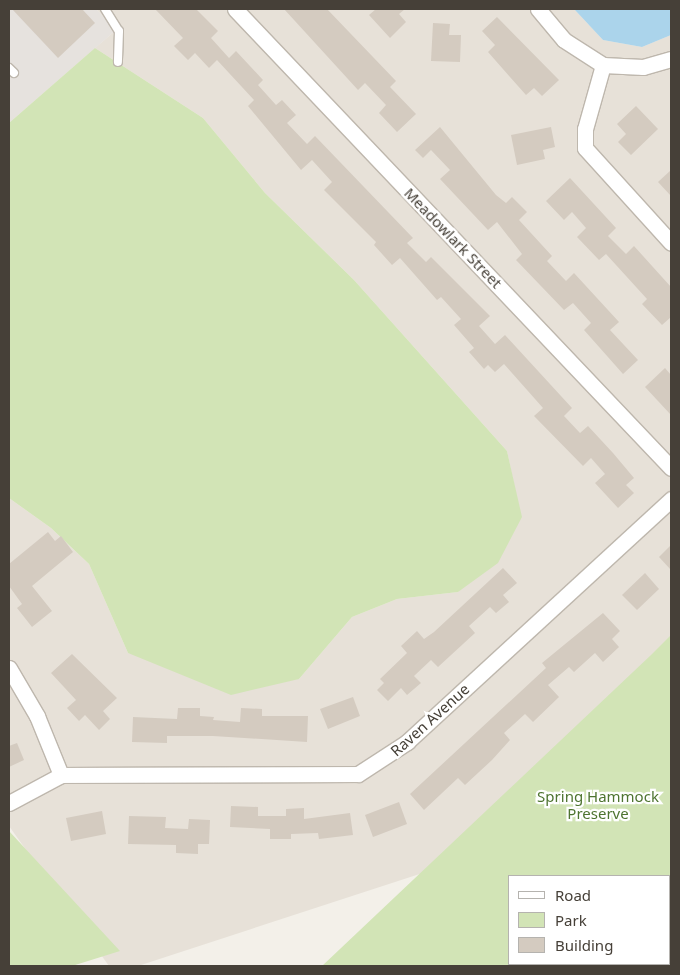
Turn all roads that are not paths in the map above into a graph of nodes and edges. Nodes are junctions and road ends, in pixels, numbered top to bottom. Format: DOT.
graph roads {
  1 [pos="105,9"];
  2 [pos="235,9"];
  3 [pos="538,9"];
  4 [pos="671,59"];
  5 [pos="118,62"];
  6 [pos="603,65"];
  7 [pos="671,243"];
  8 [pos="671,468"];
  9 [pos="671,499"];
  10 [pos="9,668"];
  11 [pos="61,774"];
  12 [pos="9,803"];
  1 -- 5 [label="lane"];
  2 -- 8 [label="street, Meadowlark Street"];
  3 -- 6 [label="street"];
  4 -- 6 [label="street"];
  6 -- 7 [label="street"];
  9 -- 11 [label="street, Raven Avenue"];
  10 -- 11 [label="street"];
  11 -- 12 [label="street, Raven Avenue"];
}
